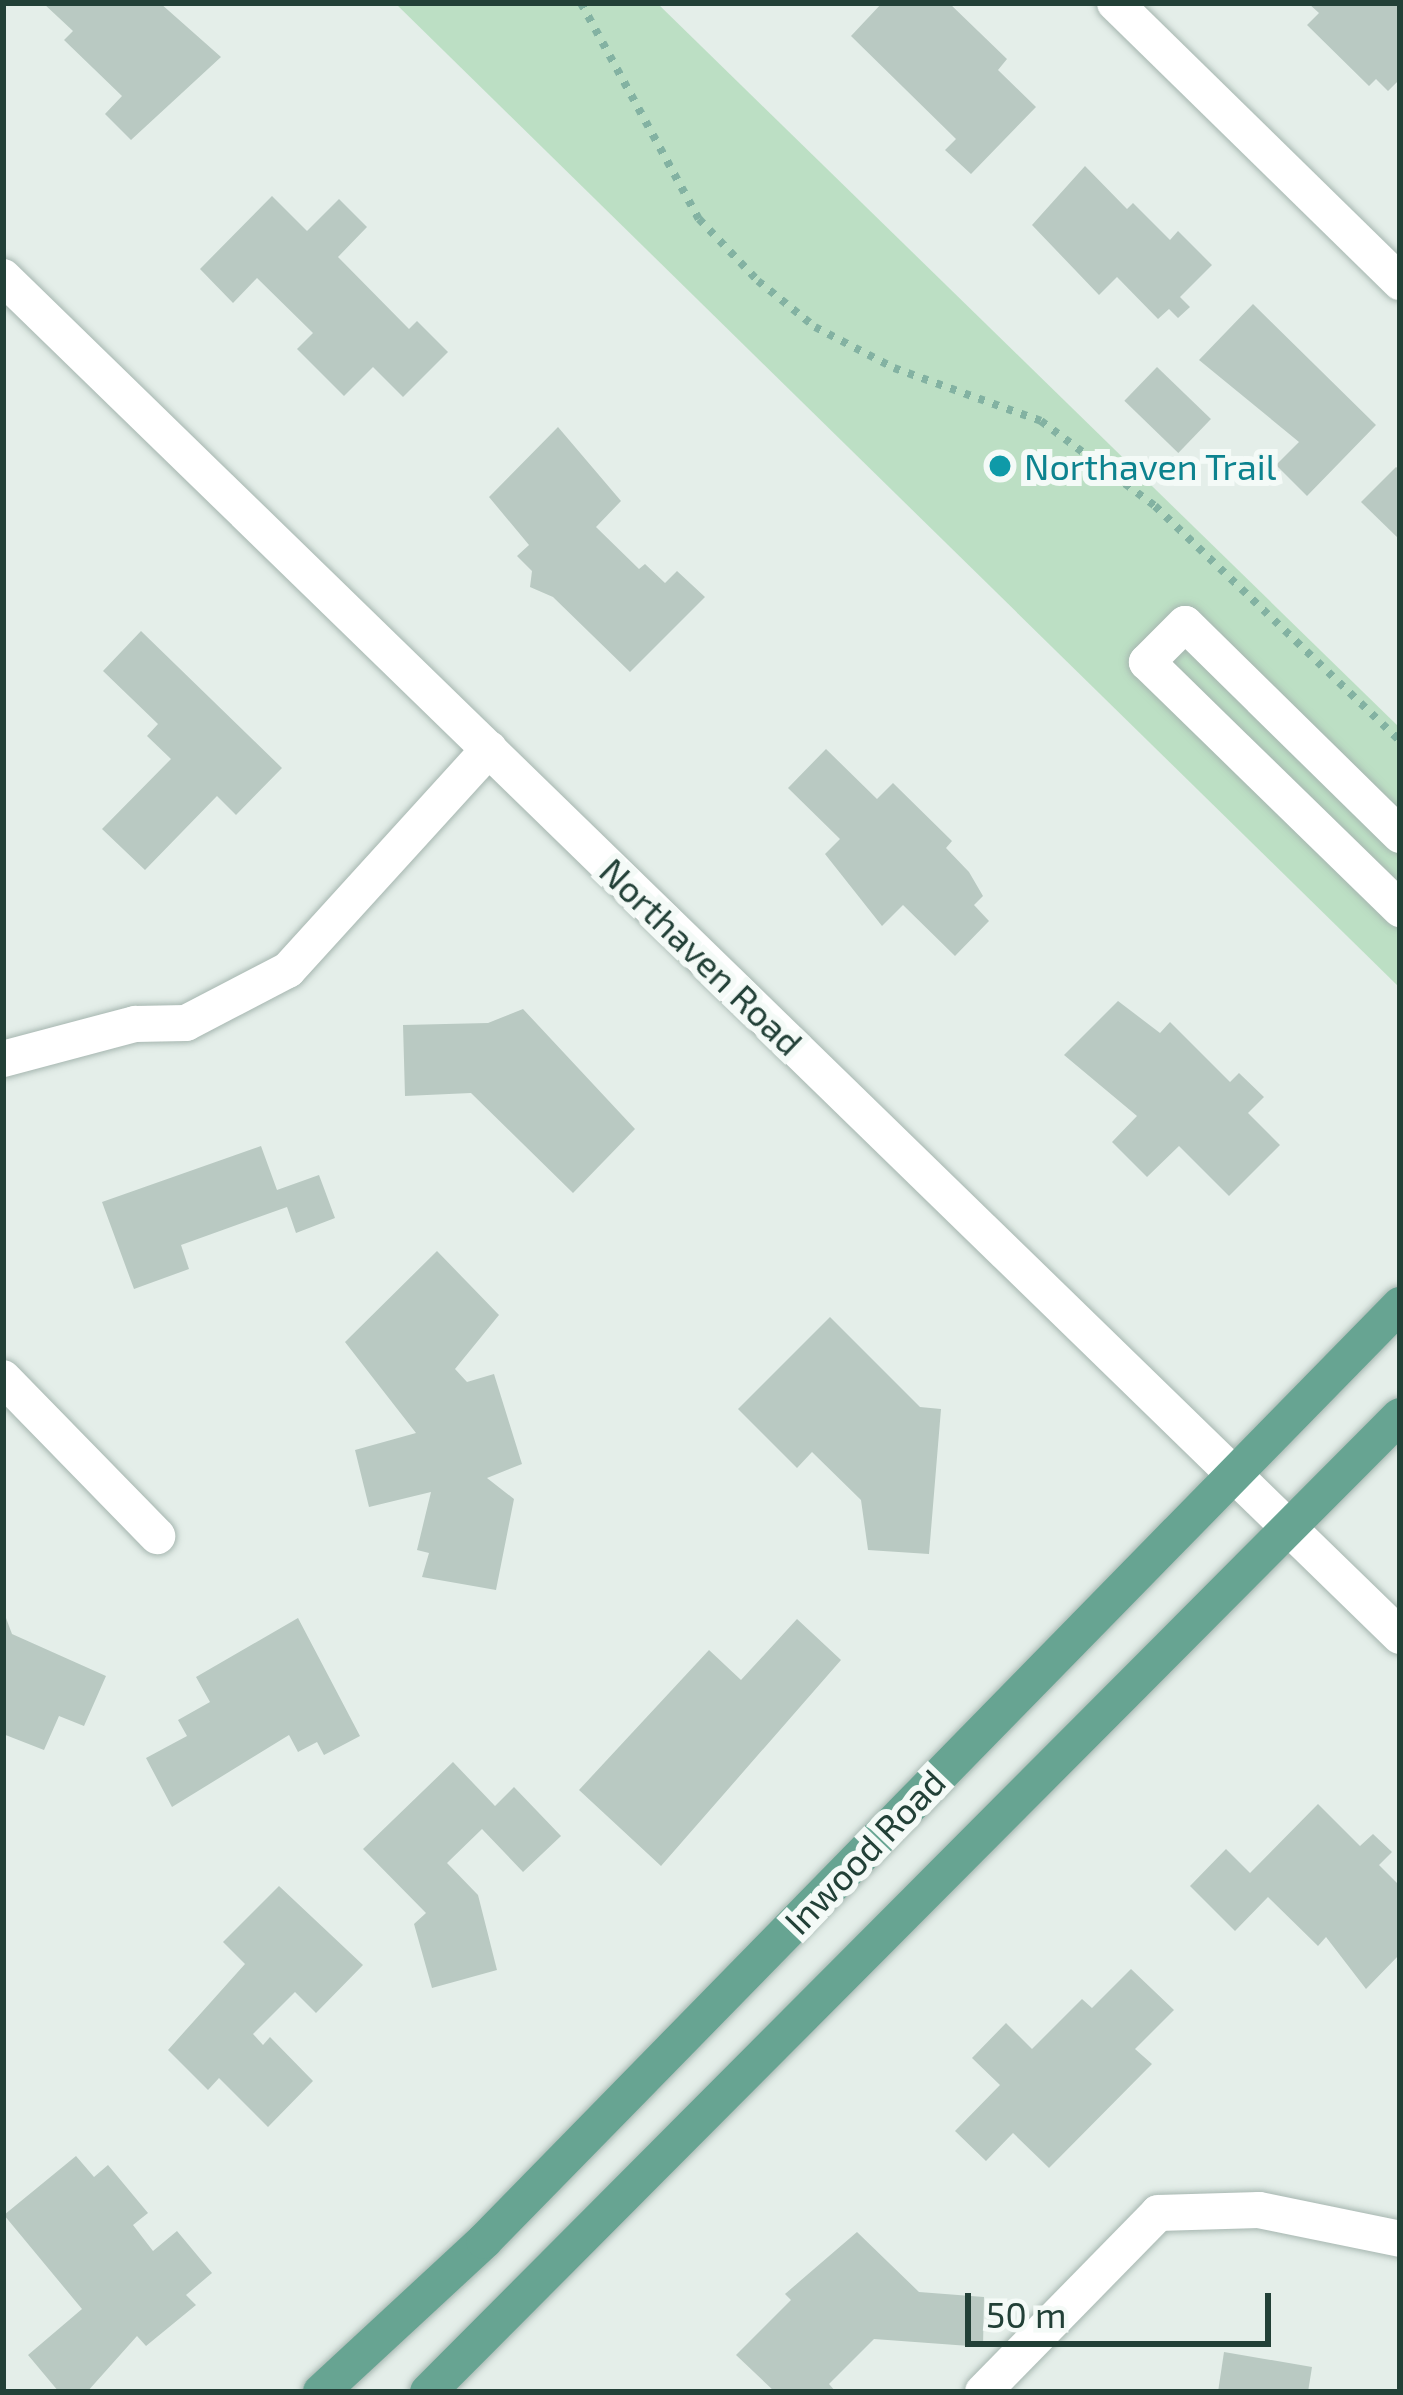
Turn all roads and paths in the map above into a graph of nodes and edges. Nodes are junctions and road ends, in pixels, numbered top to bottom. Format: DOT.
graph roads {
  1 [pos="581,3"];
  2 [pos="1115,3"];
  3 [pos="3,277"];
  4 [pos="1400,281"];
  5 [pos="1400,741"];
  6 [pos="489,749"];
  7 [pos="1400,835"];
  8 [pos="1400,909"];
  9 [pos="3,1059"];
  10 [pos="1400,1304"];
  11 [pos="3,1378"];
  12 [pos="1400,1416"];
  13 [pos="1237,1477"];
  14 [pos="1289,1529"];
  15 [pos="158,1536"];
  16 [pos="1400,1636"];
  17 [pos="1400,2239"];
  18 [pos="321,2392"];
  19 [pos="428,2392"];
  20 [pos="982,2392"];
  1 -- 5 [label="path"];
  2 -- 4 [label="street"];
  3 -- 6 [label="street, Northaven Road"];
  6 -- 9 [label="street"];
  6 -- 13 [label="street, Northaven Road"];
  7 -- 8 [label="street"];
  10 -- 13 [label="main road, Inwood Road"];
  11 -- 15 [label="street"];
  12 -- 14 [label="main road, Inwood Road"];
  13 -- 14 [label="street, Northaven Road"];
  13 -- 18 [label="main road, Inwood Road"];
  14 -- 16 [label="street, Northaven Road"];
  14 -- 19 [label="main road, Inwood Road"];
  17 -- 20 [label="street"];
}
